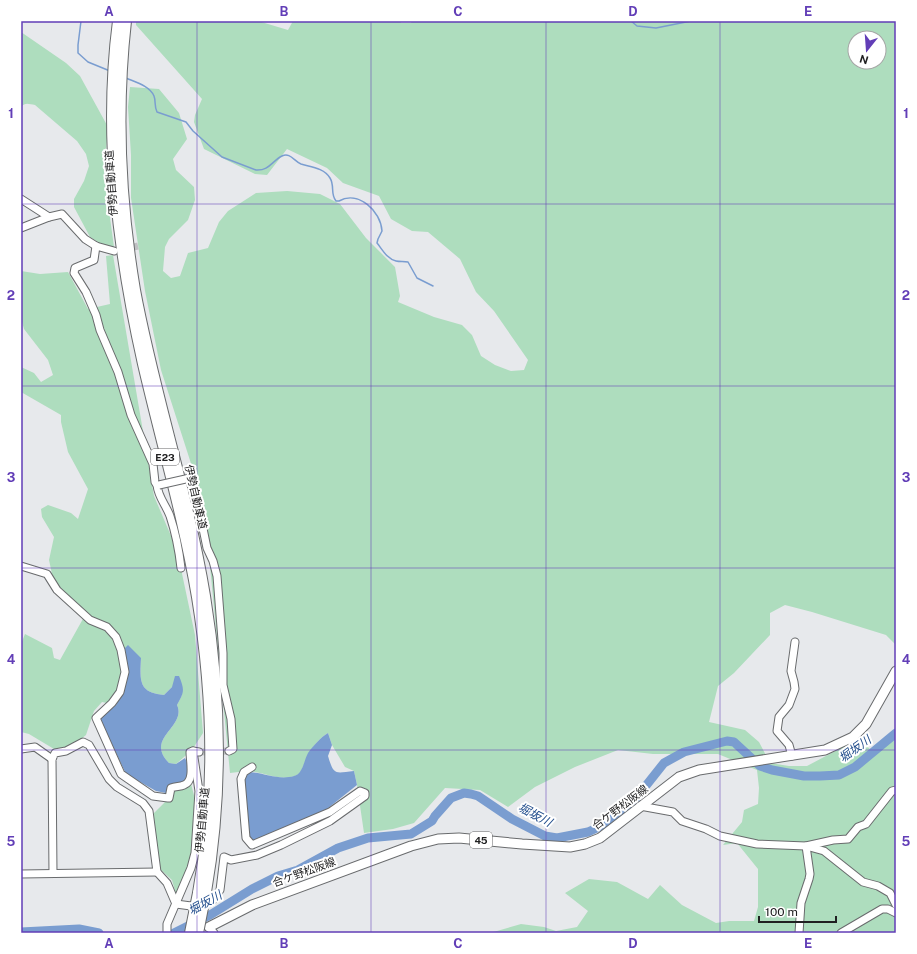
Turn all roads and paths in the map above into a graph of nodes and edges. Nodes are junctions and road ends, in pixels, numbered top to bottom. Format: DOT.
graph roads {
  1 [pos="118,21"];
  2 [pos="126,21"];
  3 [pos="21,199"];
  4 [pos="50,217"];
  5 [pos="21,228"];
  6 [pos="96,246"];
  7 [pos="114,250"];
  8 [pos="158,485"];
  9 [pos="21,566"];
  10 [pos="180,568"];
  11 [pos="795,642"];
  12 [pos="896,671"];
  13 [pos="21,749"];
  14 [pos="229,751"];
  15 [pos="792,756"];
  16 [pos="52,759"];
  17 [pos="252,767"];
  18 [pos="896,790"];
  19 [pos="640,806"];
  20 [pos="806,846"];
  21 [pos="157,872"];
  22 [pos="53,873"];
  23 [pos="21,874"];
  24 [pos="202,892"];
  25 [pos="176,904"];
  26 [pos="896,904"];
  27 [pos="896,912"];
  28 [pos="212,930"];
  29 [pos="167,933"];
  30 [pos="190,933"];
  31 [pos="198,933"];
  32 [pos="799,933"];
  33 [pos="841,933"];
  1 -- 24 [label="highway, 伊勢自動車道 / E23"];
  2 -- 24 [label="highway, 伊勢自動車道 / E23"];
  3 -- 4 [label="street"];
  4 -- 5 [label="street"];
  4 -- 6 [label="street"];
  6 -- 7 [label="street"];
  6 -- 8 [label="street"];
  8 -- 10 [label="street"];
  8 -- 14 [label="street, bridge"];
  9 -- 25 [label="street"];
  11 -- 15 [label="street"];
  12 -- 15 [label="main road, 合ケ野松阪線 / 45"];
  13 -- 16 [label="street"];
  15 -- 19 [label="main road, 合ケ野松阪線 / 45"];
  16 -- 21 [label="street"];
  16 -- 22 [label="street"];
  17 -- 25 [label="street"];
  18 -- 20 [label="street"];
  19 -- 20 [label="street"];
  19 -- 28 [label="main road, 合ケ野松阪線 / 45"];
  20 -- 26 [label="street"];
  20 -- 32 [label="street"];
  21 -- 22 [label="street"];
  21 -- 25 [label="street"];
  22 -- 23 [label="street"];
  24 -- 30 [label="highway, 伊勢自動車道 / E23, bridge"];
  24 -- 31 [label="highway, 伊勢自動車道 / E23, bridge"];
  25 -- 29 [label="street"];
  27 -- 33 [label="street"];
}
